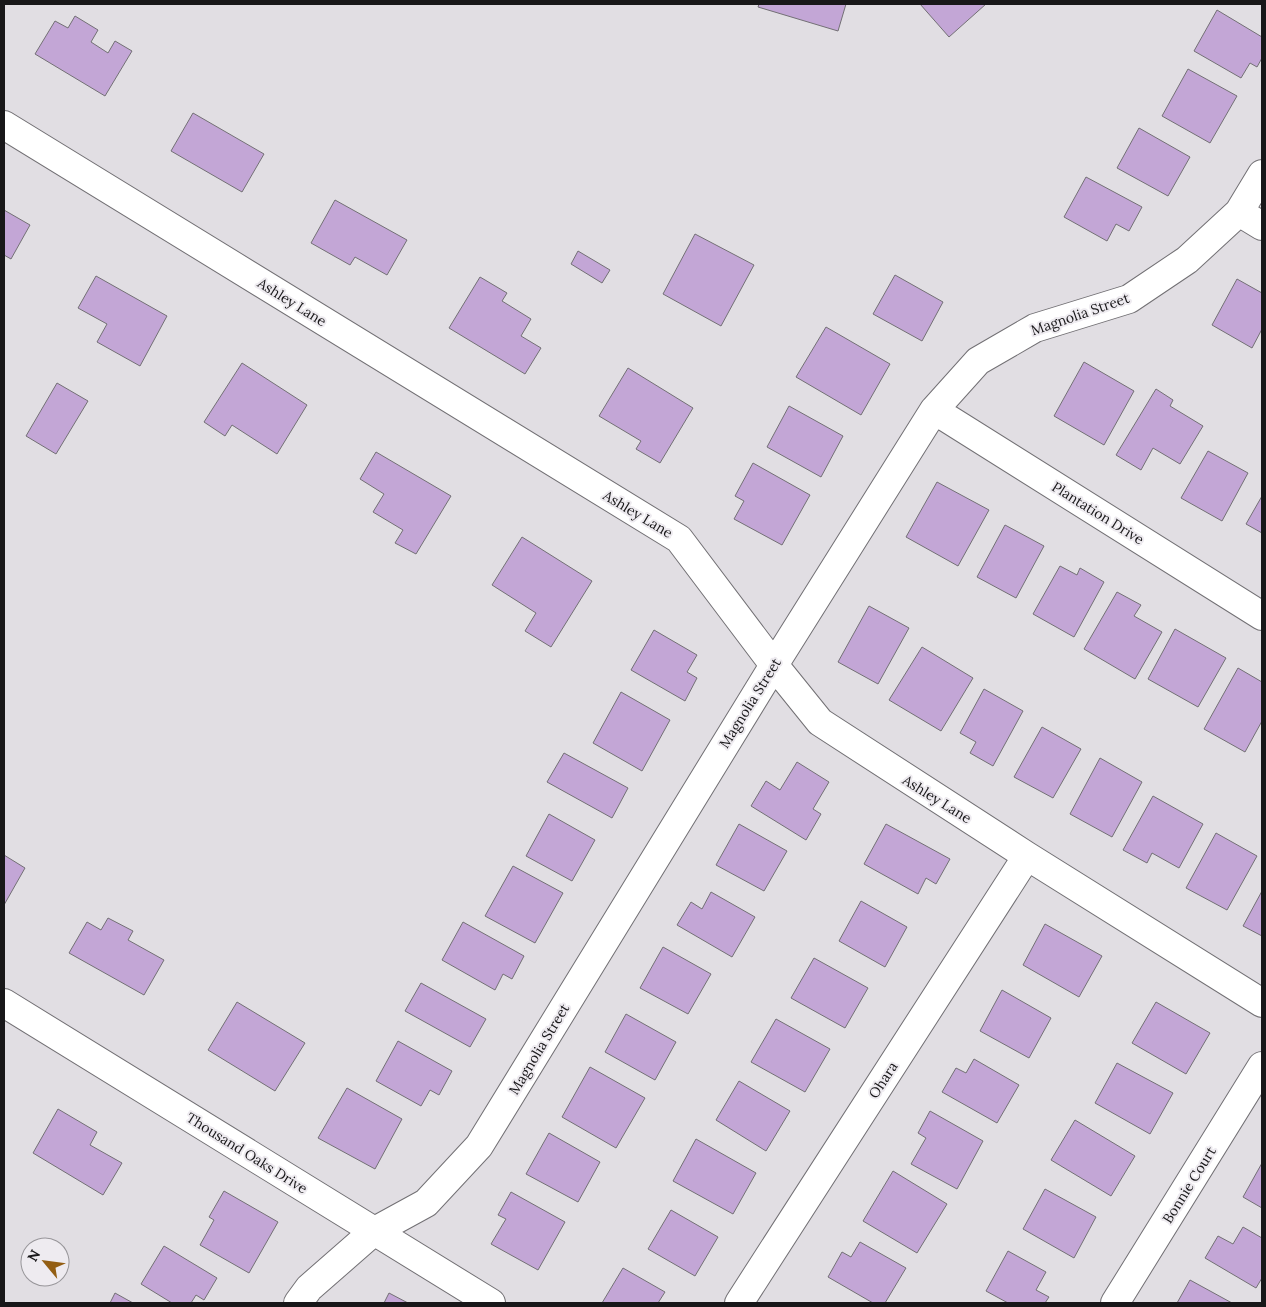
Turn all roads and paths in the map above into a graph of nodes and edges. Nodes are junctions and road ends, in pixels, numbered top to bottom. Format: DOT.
graph roads {
  1 [pos="4,125"];
  2 [pos="1262,174"];
  3 [pos="1239,212"];
  4 [pos="1262,226"];
  5 [pos="934,410"];
  6 [pos="1262,616"];
  7 [pos="774,665"];
  8 [pos="1027,856"];
  9 [pos="4,1003"];
  10 [pos="1262,1003"];
  11 [pos="1262,1066"];
  12 [pos="373,1232"];
  13 [pos="298,1303"];
  14 [pos="491,1303"];
  15 [pos="739,1303"];
  16 [pos="1115,1303"];
  1 -- 7 [label="street, Ashley Lane"];
  2 -- 3 [label="street, Magnolia Street"];
  3 -- 4 [label="street"];
  3 -- 5 [label="street, Magnolia Street"];
  5 -- 6 [label="street, Plantation Drive"];
  5 -- 7 [label="street, Magnolia Street"];
  7 -- 8 [label="street, Ashley Lane"];
  7 -- 12 [label="street, Magnolia Street"];
  8 -- 10 [label="street, Ashley Lane"];
  8 -- 15 [label="street, Ohara"];
  9 -- 12 [label="street, Thousand Oaks Drive"];
  11 -- 16 [label="street, Bonnie Court"];
  12 -- 13 [label="street, Magnolia Street"];
  12 -- 14 [label="street, Thousand Oaks Drive"];
}
